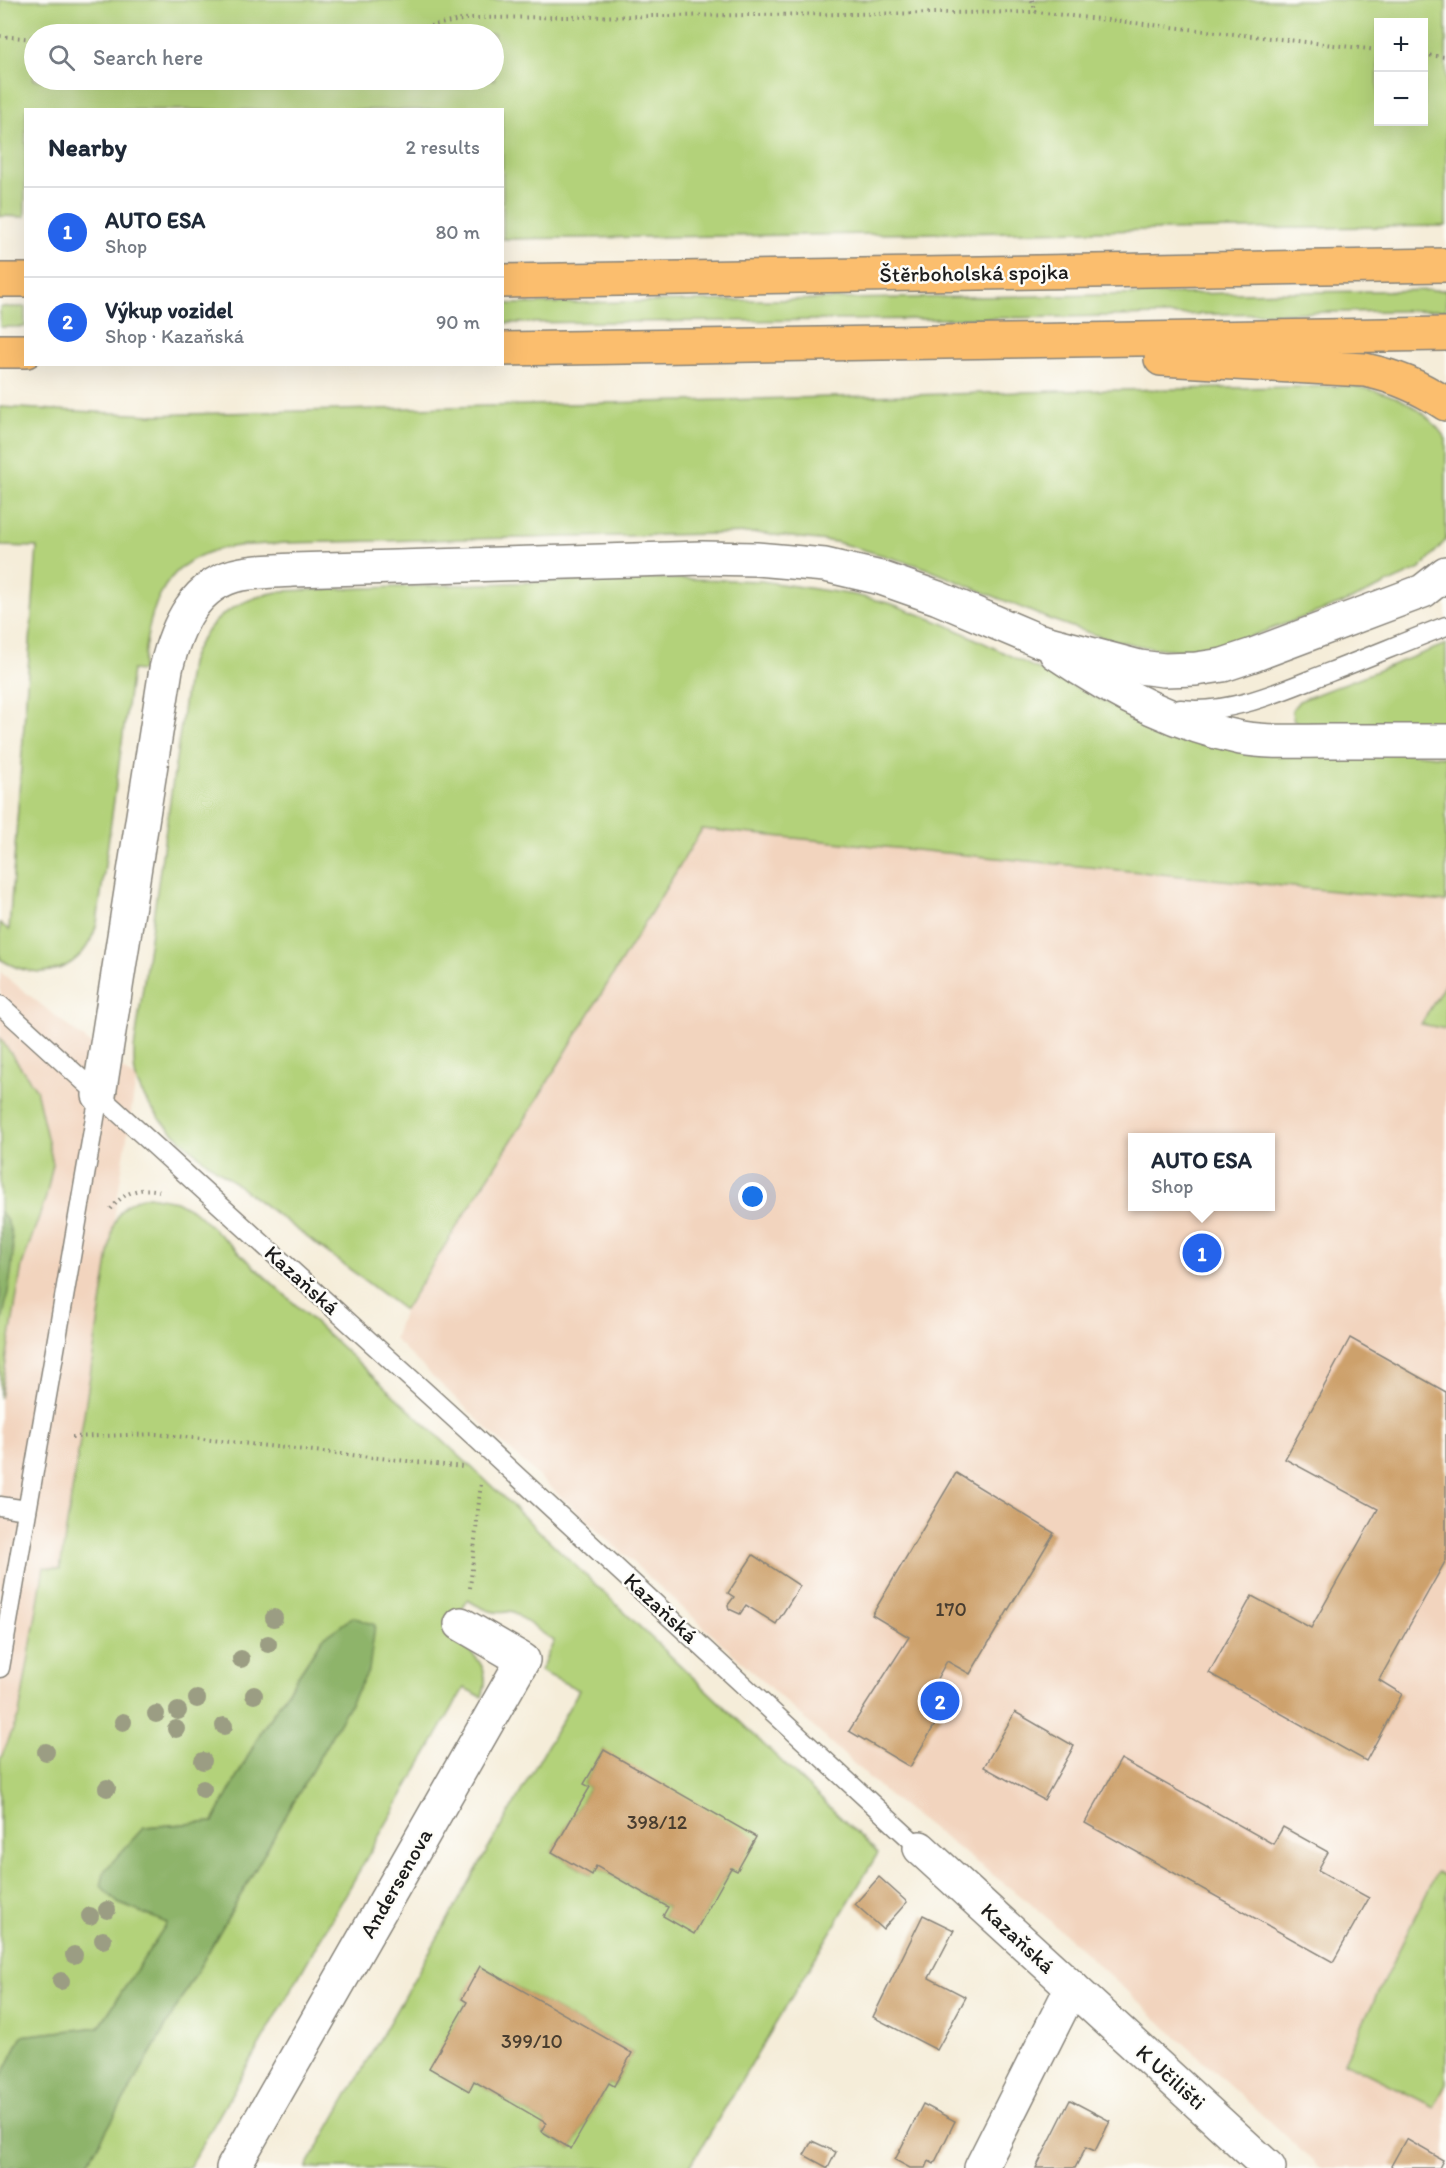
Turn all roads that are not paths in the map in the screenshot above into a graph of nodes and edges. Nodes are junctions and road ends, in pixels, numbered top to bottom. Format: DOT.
graph roads {
  1 [pos="1446,266"];
  2 [pos="0,280"];
  3 [pos="24,280"];
  4 [pos="504,281"];
  5 [pos="1446,334"];
  6 [pos="859,343"];
  7 [pos="504,349"];
  8 [pos="0,351"];
  9 [pos="24,351"];
  10 [pos="1446,404"];
  11 [pos="1446,573"];
  12 [pos="1446,626"];
  13 [pos="1037,640"];
  14 [pos="1140,701"];
  15 [pos="1446,741"];
  16 [pos="0,1005"];
  17 [pos="99,1095"];
  18 [pos="0,1506"];
  19 [pos="27,1510"];
  20 [pos="461,1624"];
  21 [pos="0,1668"];
  22 [pos="920,1848"];
  23 [pos="1072,1987"];
  24 [pos="233,2168"];
  25 [pos="981,2168"];
  26 [pos="1269,2168"];
  1 -- 4 [label="highway, Štěrboholská spojka"];
  2 -- 3 [label="highway"];
  5 -- 6 [label="highway"];
  6 -- 7 [label="highway"];
  6 -- 10 [label="highway"];
  8 -- 9 [label="highway"];
  11 -- 13 [label="street"];
  12 -- 14 [label="lane"];
  13 -- 14 [label="street"];
  13 -- 17 [label="street"];
  14 -- 15 [label="street"];
  16 -- 17 [label="lane, Kazaňská"];
  17 -- 19 [label="lane"];
  17 -- 22 [label="lane, Kazaňská"];
  18 -- 19 [label="lane"];
  19 -- 21 [label="lane"];
  20 -- 24 [label="street, Andersenova"];
  22 -- 23 [label="street, Kazaňská"];
  23 -- 25 [label="street, Kazaňská"];
  23 -- 26 [label="street, K Učilišti"];
}
